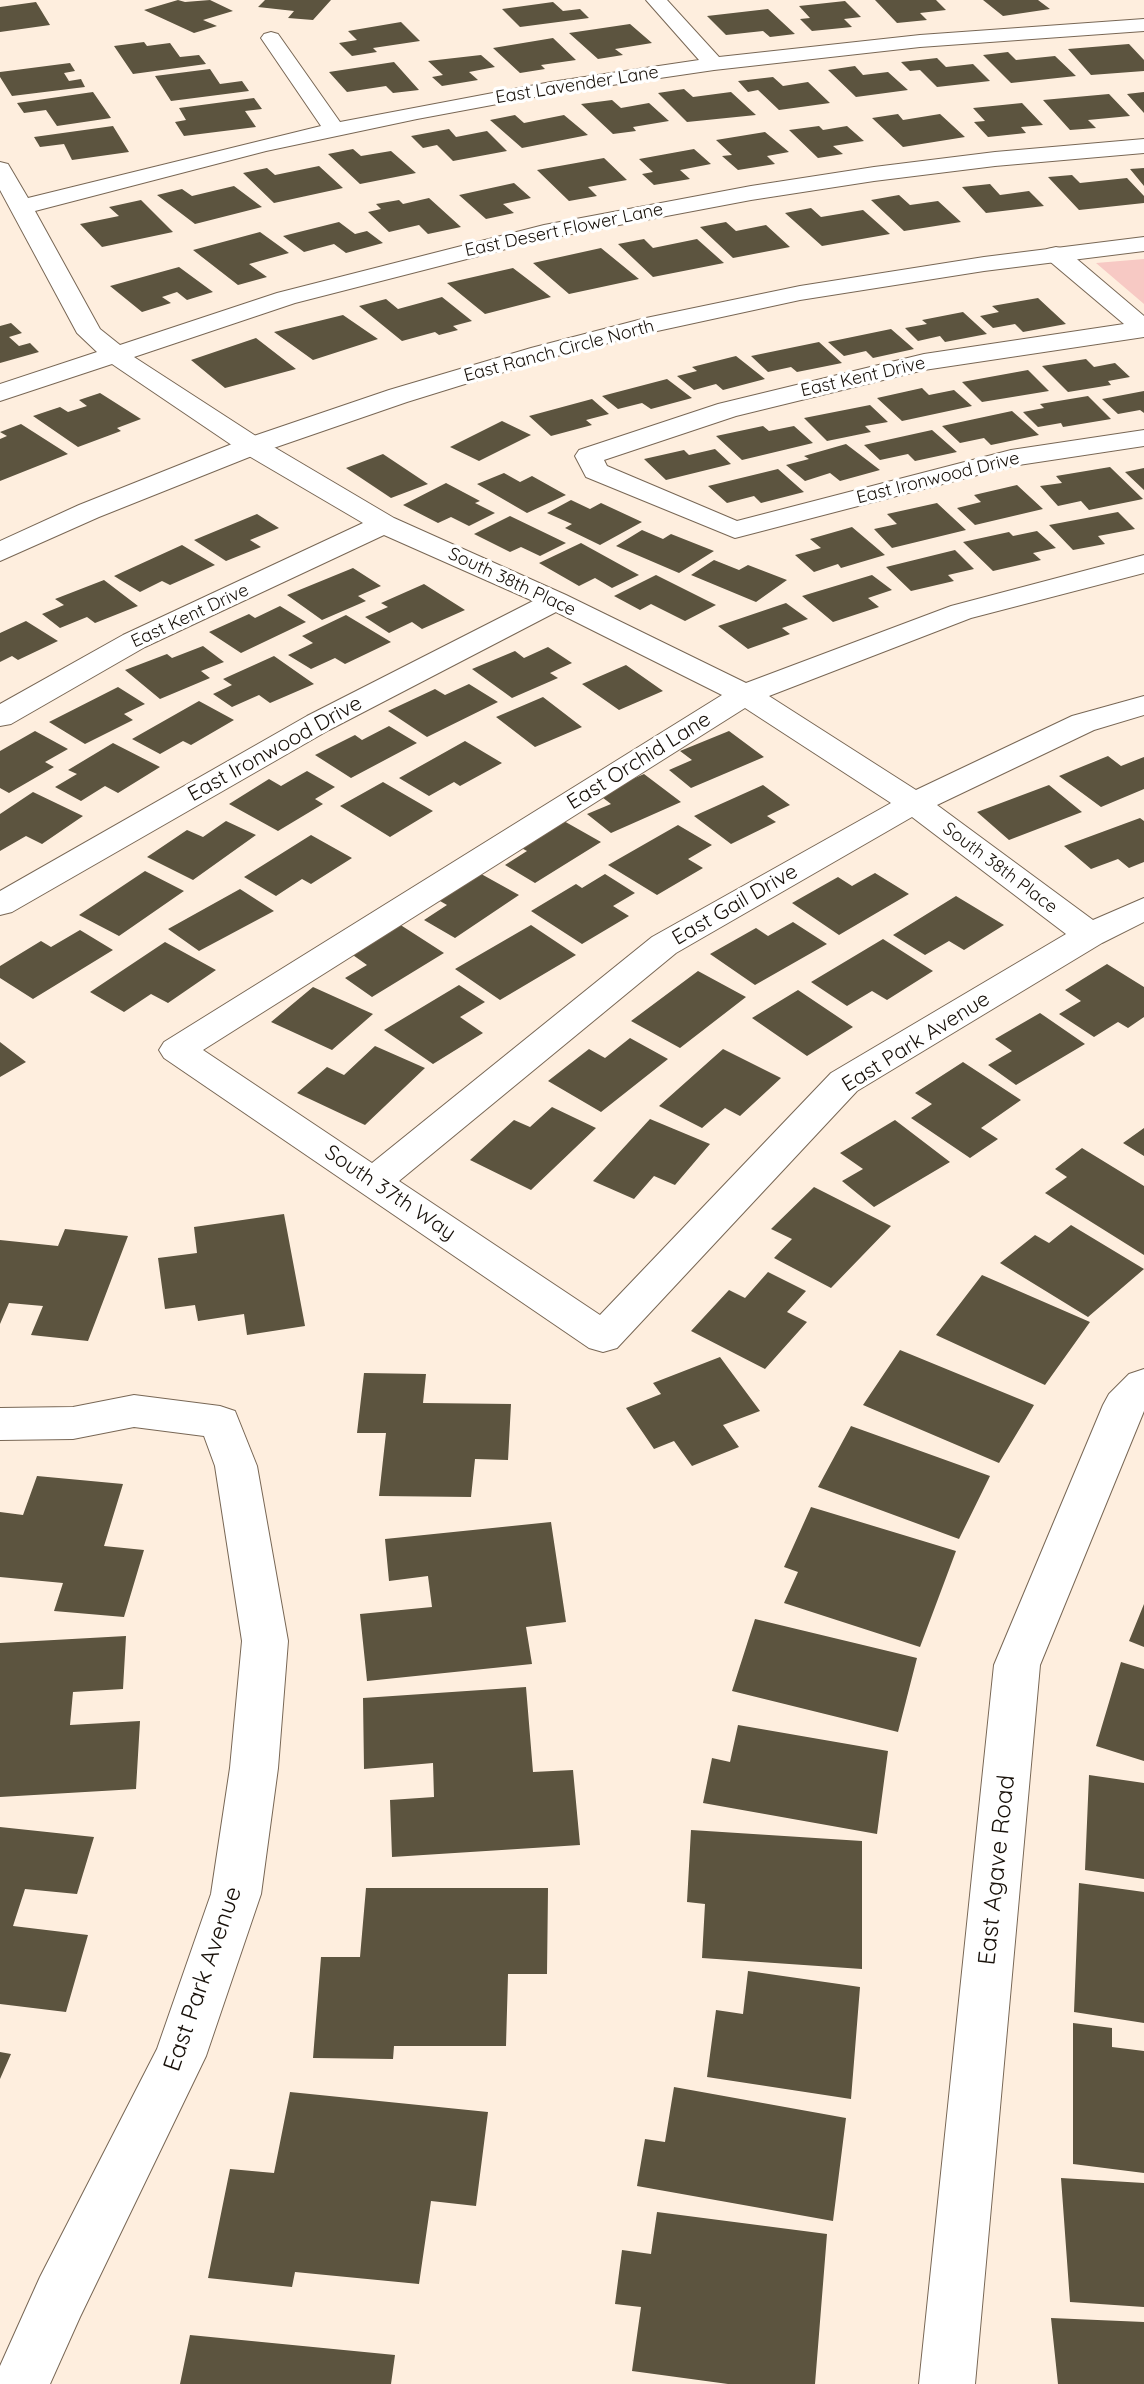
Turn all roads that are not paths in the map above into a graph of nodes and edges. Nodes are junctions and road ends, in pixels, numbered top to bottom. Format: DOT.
graph roads {
  1 [pos="656,0"];
  2 [pos="1118,6"];
  3 [pos="1144,24"];
  4 [pos="271,38"];
  5 [pos="714,64"];
  6 [pos="335,130"];
  7 [pos="1144,146"];
  8 [pos="0,169"];
  9 [pos="21,207"];
  10 [pos="1144,244"];
  11 [pos="1055,254"];
  12 [pos="1144,329"];
  13 [pos="113,355"];
  14 [pos="0,393"];
  15 [pos="1144,438"];
  16 [pos="252,446"];
  17 [pos="384,524"];
  18 [pos="735,530"];
  19 [pos="0,552"];
  20 [pos="1144,564"];
  21 [pos="556,601"];
  22 [pos="745,694"];
  23 [pos="1144,705"];
  24 [pos="0,718"];
  25 [pos="914,803"];
  26 [pos="0,905"];
  27 [pos="1144,908"];
  28 [pos="1090,935"];
  29 [pos="177,1050"];
  30 [pos="373,1182"];
  31 [pos="603,1337"];
  32 [pos="1144,1385"];
  33 [pos="0,1424"];
  34 [pos="20,2384"];
  35 [pos="947,2384"];
  1 -- 5 [label="street"];
  2 -- 3 [label="street"];
  3 -- 5 [label="street, East Lavender Lane"];
  4 -- 6 [label="street"];
  5 -- 6 [label="street, East Lavender Lane"];
  6 -- 9 [label="street, East Lavender Lane"];
  7 -- 13 [label="street, East Desert Flower Lane"];
  8 -- 9 [label="street, South 38th Place"];
  9 -- 13 [label="street, South 38th Place"];
  10 -- 11 [label="street, East Ranch Circle North"];
  11 -- 12 [label="street"];
  11 -- 16 [label="street, East Ranch Circle North"];
  12 -- 18 [label="street, East Kent Drive"];
  13 -- 14 [label="street, East Desert Flower Lane"];
  13 -- 16 [label="street, South 38th Place"];
  15 -- 18 [label="street, East Ironwood Drive"];
  16 -- 17 [label="street, South 38th Place"];
  16 -- 19 [label="street, East Ranch Circle North"];
  17 -- 21 [label="street, South 38th Place"];
  17 -- 24 [label="street, East Kent Drive"];
  20 -- 22 [label="street, East Orchid Lane"];
  21 -- 22 [label="street, South 38th Place"];
  21 -- 26 [label="street, East Ironwood Drive"];
  22 -- 25 [label="street, South 38th Place"];
  22 -- 29 [label="street, East Orchid Lane"];
  23 -- 25 [label="street, East Gail Drive"];
  25 -- 28 [label="street, South 38th Place"];
  25 -- 30 [label="street, East Gail Drive"];
  27 -- 28 [label="street, East Park Avenue"];
  28 -- 31 [label="street, East Park Avenue"];
  29 -- 30 [label="street, South 37th Way"];
  30 -- 31 [label="street, South 37th Way"];
  32 -- 35 [label="street, East Agave Road"];
  33 -- 34 [label="street, East Park Avenue"];
}
